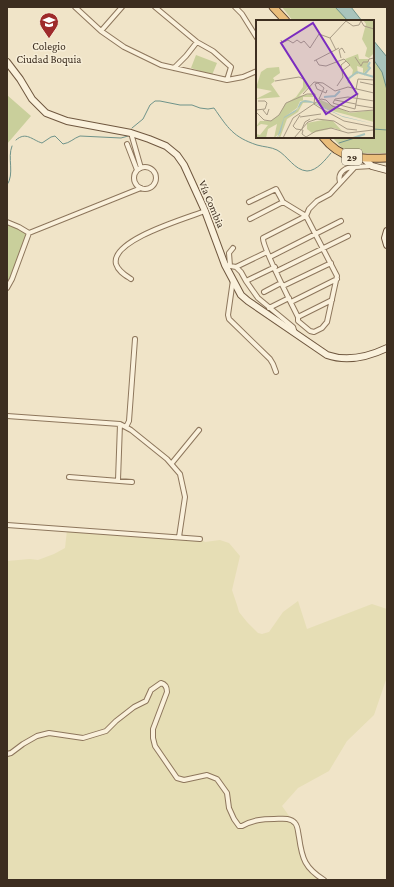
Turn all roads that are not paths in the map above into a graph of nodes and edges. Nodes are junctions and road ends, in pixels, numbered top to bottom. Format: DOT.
graph roads {
  1 [pos="75,7"];
  2 [pos="122,7"];
  3 [pos="155,7"];
  4 [pos="235,7"];
  5 [pos="273,7"];
  6 [pos="285,20"];
  7 [pos="101,31"];
  8 [pos="256,36"];
  9 [pos="197,42"];
  10 [pos="7,62"];
  11 [pos="174,68"];
  12 [pos="256,71"];
  13 [pos="227,80"];
  14 [pos="130,133"];
  15 [pos="324,138"];
  16 [pos="127,144"];
  17 [pos="387,158"];
  18 [pos="364,159"];
  19 [pos="372,166"];
  20 [pos="139,169"];
  21 [pos="387,170"];
  22 [pos="141,188"];
  23 [pos="249,202"];
  24 [pos="283,202"];
  25 [pos="204,211"];
  26 [pos="306,216"];
  27 [pos="250,219"];
  28 [pos="341,221"];
  29 [pos="7,222"];
  30 [pos="387,231"];
  31 [pos="29,233"];
  32 [pos="315,234"];
  33 [pos="348,236"];
  34 [pos="387,245"];
  35 [pos="233,248"];
  36 [pos="323,249"];
  37 [pos="267,252"];
  38 [pos="270,257"];
  39 [pos="331,263"];
  40 [pos="228,265"];
  41 [pos="236,267"];
  42 [pos="276,269"];
  43 [pos="131,279"];
  44 [pos="233,279"];
  45 [pos="337,279"];
  46 [pos="246,281"];
  47 [pos="282,285"];
  48 [pos="7,288"];
  49 [pos="264,292"];
  50 [pos="290,300"];
  51 [pos="332,300"];
  52 [pos="269,308"];
  53 [pos="298,319"];
  54 [pos="294,330"];
  55 [pos="135,339"];
  56 [pos="387,348"];
  57 [pos="276,372"];
  58 [pos="7,416"];
  59 [pos="120,424"];
  60 [pos="126,427"];
  61 [pos="199,430"];
  62 [pos="172,463"];
  63 [pos="69,477"];
  64 [pos="118,480"];
  65 [pos="132,482"];
  66 [pos="7,526"];
  67 [pos="179,537"];
  68 [pos="200,539"];
  69 [pos="7,754"];
  70 [pos="324,880"];
  1 -- 7 [label="street"];
  2 -- 7 [label="street"];
  3 -- 9 [label="street"];
  4 -- 8 [label="street"];
  5 -- 6 [label="highway"];
  7 -- 11 [label="street"];
  9 -- 11 [label="street"];
  9 -- 13 [label="street"];
  10 -- 14 [label="main road, Vía Combia"];
  11 -- 13 [label="street"];
  12 -- 13 [label="street"];
  14 -- 20 [label="street"];
  14 -- 25 [label="main road, Vía Combia"];
  15 -- 18 [label="highway, 29"];
  16 -- 20 [label="street"];
  17 -- 18 [label="highway, 29"];
  18 -- 19 [label="main road"];
  19 -- 21 [label="main road"];
  19 -- 26 [label="street"];
  20 -- 22 [label="street"];
  20 -- 22 [label="street"];
  22 -- 31 [label="street"];
  23 -- 24 [label="street"];
  24 -- 26 [label="street"];
  24 -- 27 [label="street"];
  25 -- 40 [label="main road, Vía Combia"];
  25 -- 43 [label="street"];
  26 -- 32 [label="street"];
  26 -- 37 [label="street"];
  28 -- 32 [label="street"];
  29 -- 31 [label="street"];
  30 -- 34 [label="main road"];
  31 -- 48 [label="street"];
  32 -- 36 [label="street"];
  32 -- 38 [label="street"];
  33 -- 36 [label="street"];
  35 -- 40 [label="street"];
  36 -- 39 [label="street"];
  36 -- 42 [label="street"];
  37 -- 38 [label="street"];
  37 -- 41 [label="street"];
  38 -- 42 [label="street"];
  39 -- 45 [label="street"];
  39 -- 47 [label="street"];
  40 -- 41 [label="street"];
  40 -- 44 [label="main road, Vía Combia"];
  41 -- 46 [label="street"];
  42 -- 46 [label="street"];
  42 -- 47 [label="street"];
  44 -- 54 [label="main road, Vía Combia"];
  44 -- 57 [label="street"];
  45 -- 50 [label="street"];
  45 -- 51 [label="street"];
  46 -- 52 [label="street"];
  47 -- 49 [label="street"];
  47 -- 50 [label="street"];
  50 -- 52 [label="street"];
  50 -- 53 [label="street"];
  51 -- 53 [label="street"];
  51 -- 53 [label="street"];
  52 -- 54 [label="street"];
  53 -- 54 [label="street"];
  54 -- 56 [label="main road, Vía Combia"];
  55 -- 60 [label="street"];
  58 -- 59 [label="street"];
  59 -- 60 [label="street"];
  59 -- 64 [label="street"];
  60 -- 62 [label="street"];
  61 -- 62 [label="street"];
  62 -- 67 [label="street"];
  63 -- 64 [label="street"];
  64 -- 65 [label="street"];
  66 -- 67 [label="street"];
  67 -- 68 [label="street"];
  69 -- 70 [label="street"];
}
